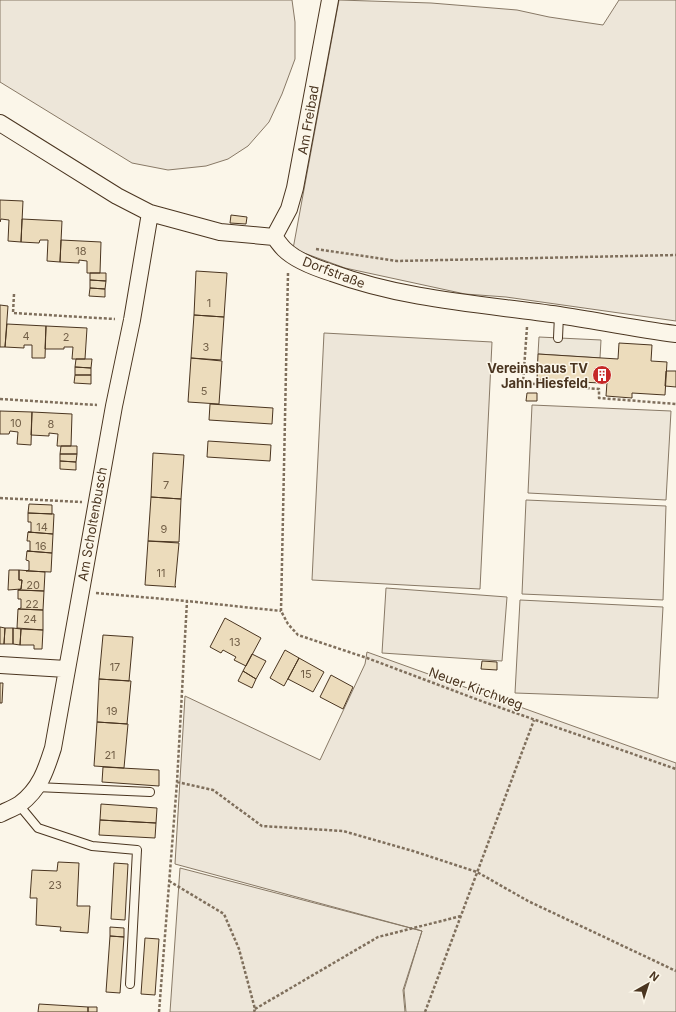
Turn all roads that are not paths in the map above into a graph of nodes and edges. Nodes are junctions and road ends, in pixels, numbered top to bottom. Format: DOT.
graph roads {
  1 [pos="330,0"];
  2 [pos="0,123"];
  3 [pos="150,213"];
  4 [pos="274,236"];
  5 [pos="560,315"];
  6 [pos="676,334"];
  7 [pos="558,338"];
  8 [pos="0,664"];
  9 [pos="66,669"];
  10 [pos="36,787"];
  11 [pos="150,792"];
  12 [pos="19,804"];
  13 [pos="0,814"];
  14 [pos="130,984"];
  1 -- 4 [label="street, Am Freibad"];
  2 -- 3 [label="street"];
  3 -- 4 [label="street"];
  3 -- 9 [label="street, Am Scholtenbusch"];
  4 -- 5 [label="street, Dorfstraße"];
  5 -- 6 [label="street, Dorfstraße"];
  5 -- 7 [label="lane"];
  8 -- 9 [label="street"];
  9 -- 10 [label="street, Am Scholtenbusch"];
  10 -- 11 [label="lane"];
  10 -- 12 [label="street, Am Scholtenbusch"];
  12 -- 13 [label="street, Am Scholtenbusch"];
  12 -- 14 [label="lane"];
}
